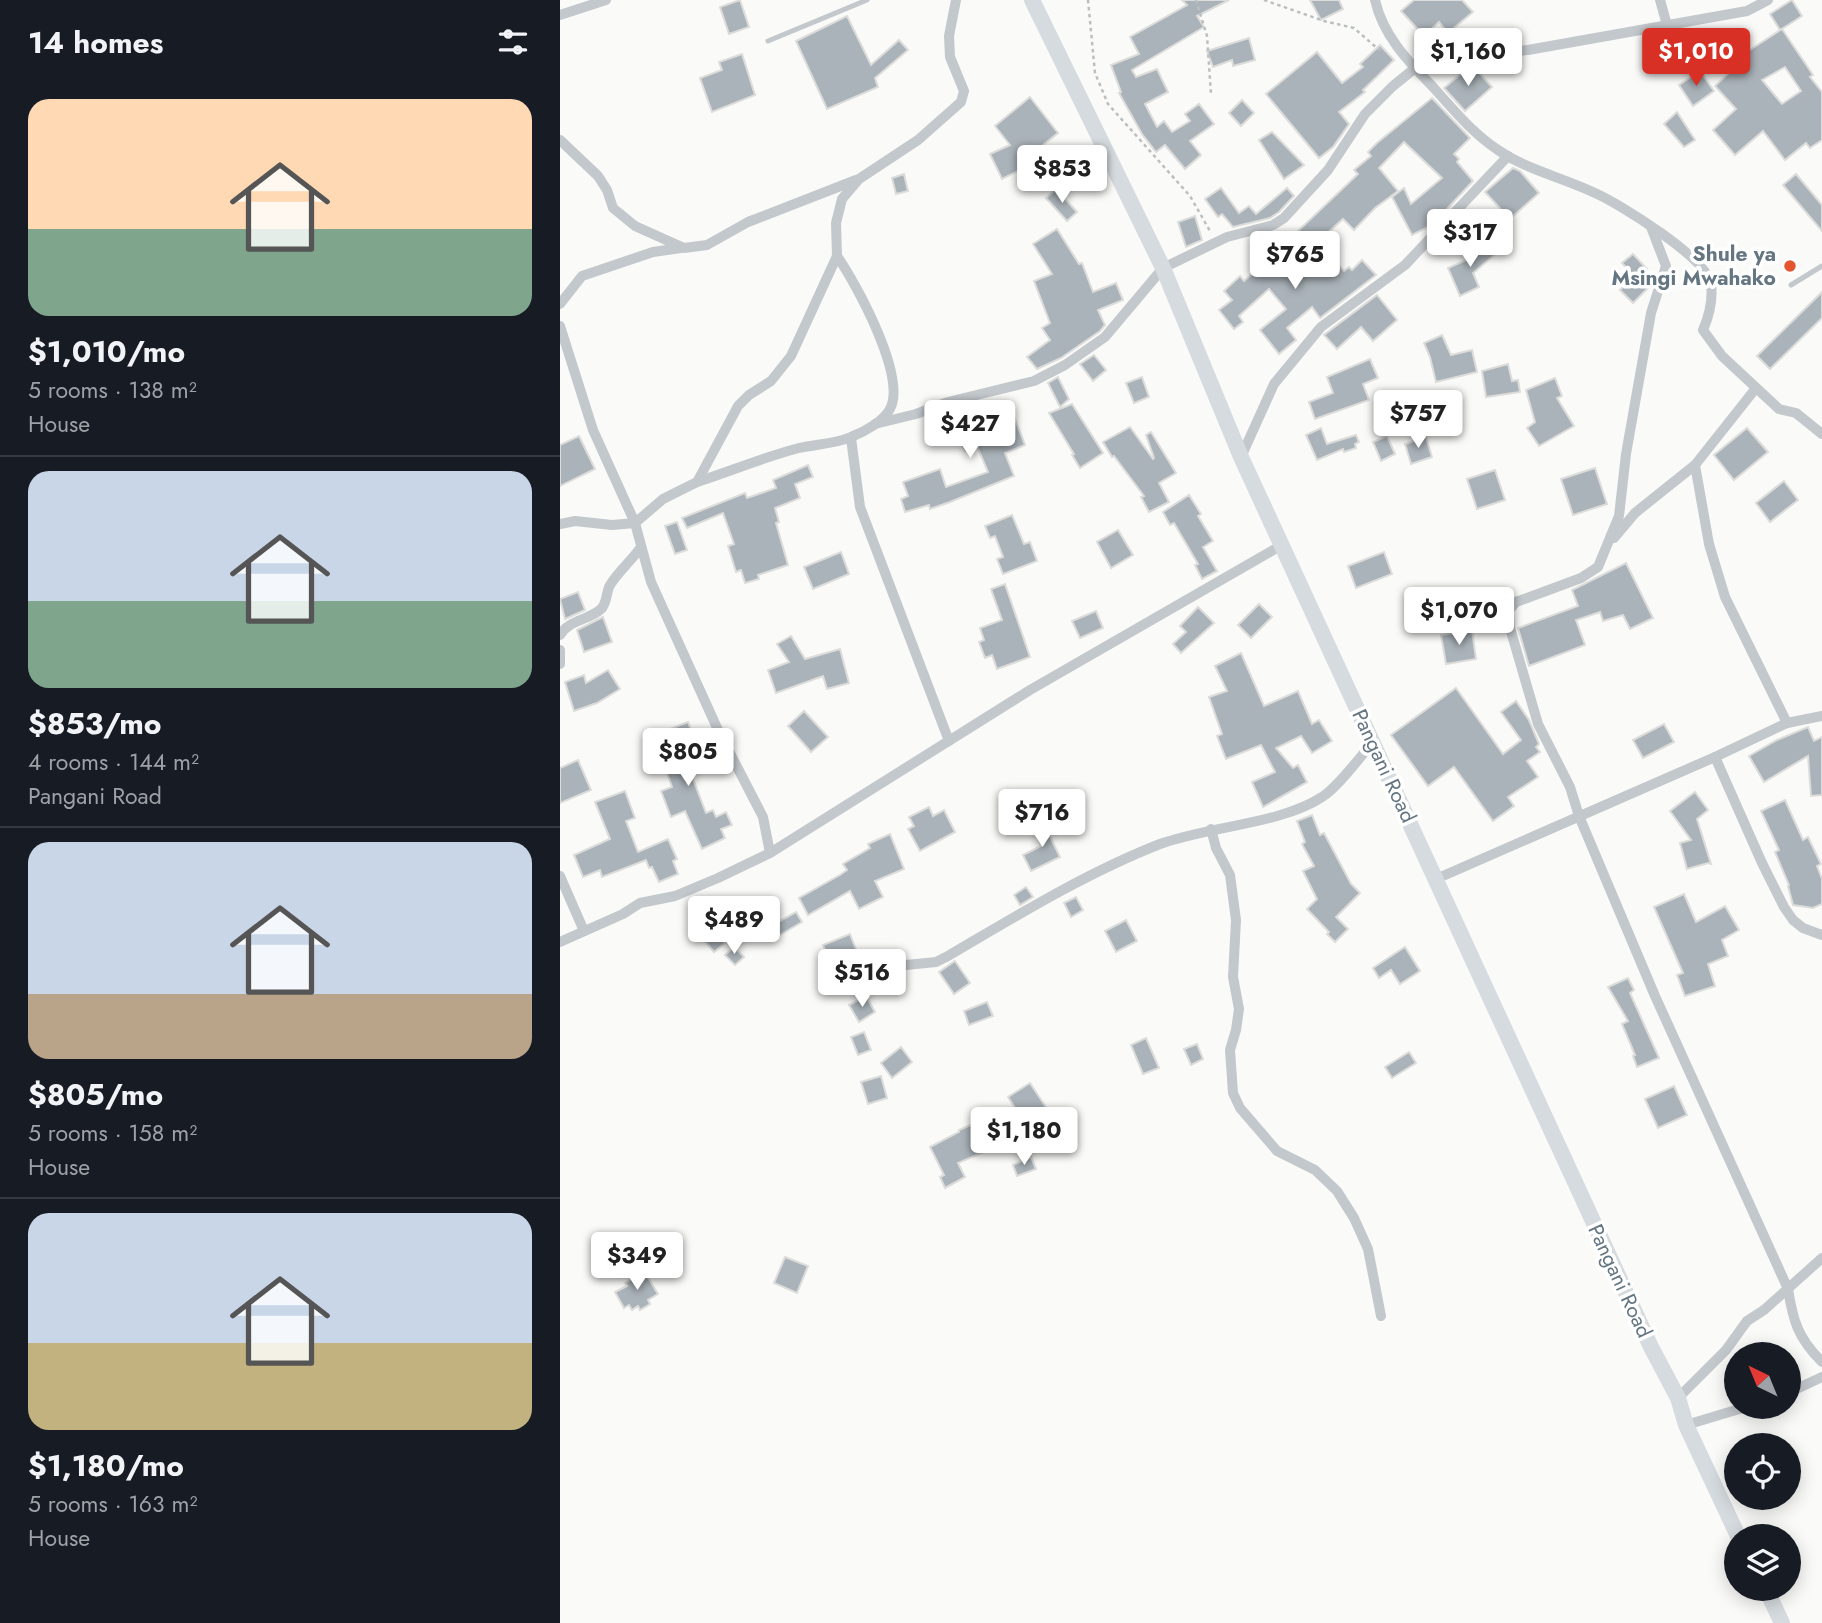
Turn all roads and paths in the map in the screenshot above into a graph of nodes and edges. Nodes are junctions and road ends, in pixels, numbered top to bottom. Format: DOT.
graph roads {
  1 [pos="606,0"];
  2 [pos="867,0"];
  3 [pos="957,0"];
  4 [pos="1032,0"];
  5 [pos="1088,0"];
  6 [pos="1196,0"];
  7 [pos="1264,0"];
  8 [pos="1375,0"];
  9 [pos="1660,0"];
  10 [pos="1768,0"];
  11 [pos="560,15"];
  12 [pos="1667,25"];
  13 [pos="768,41"];
  14 [pos="1398,49"];
  15 [pos="1414,69"];
  16 [pos="1211,94"];
  17 [pos="560,140"];
  18 [pos="1508,156"];
  19 [pos="859,178"];
  20 [pos="1651,227"];
  21 [pos="1216,243"];
  22 [pos="684,248"];
  23 [pos="837,256"];
  24 [pos="1822,266"];
  25 [pos="1163,268"];
  26 [pos="1791,285"];
  27 [pos="560,304"];
  28 [pos="560,326"];
  29 [pos="1756,388"];
  30 [pos="875,424"];
  31 [pos="1822,434"];
  32 [pos="851,438"];
  33 [pos="1241,457"];
  34 [pos="1695,465"];
  35 [pos="697,482"];
  36 [pos="635,523"];
  37 [pos="560,524"];
  38 [pos="1282,545"];
  39 [pos="1608,546"];
  40 [pos="641,547"];
  41 [pos="560,635"];
  42 [pos="560,650"];
  43 [pos="560,664"];
  44 [pos="1822,716"];
  45 [pos="1787,723"];
  46 [pos="949,741"];
  47 [pos="1373,742"];
  48 [pos="1715,757"];
  49 [pos="1579,816"];
  50 [pos="1211,829"];
  51 [pos="770,852"];
  52 [pos="560,876"];
  53 [pos="1436,879"];
  54 [pos="584,931"];
  55 [pos="1822,934"];
  56 [pos="560,942"];
  57 [pos="896,966"];
  58 [pos="1822,1258"];
  59 [pos="1788,1289"];
  60 [pos="1381,1316"];
  61 [pos="1822,1362"];
  62 [pos="1822,1377"];
  63 [pos="1801,1387"];
  64 [pos="1678,1398"];
  65 [pos="1724,1413"];
  66 [pos="1686,1424"];
  67 [pos="1731,1524"];
  68 [pos="1772,1601"];
  69 [pos="1782,1623"];
  1 -- 11 [label="street"];
  2 -- 13 [label="lane"];
  3 -- 19 [label="street"];
  4 -- 25 [label="main road, Pangani Road"];
  5 -- 21 [label="path"];
  6 -- 16 [label="path"];
  7 -- 14 [label="path"];
  8 -- 14 [label="street"];
  9 -- 12 [label="street"];
  10 -- 12 [label="street"];
  12 -- 15 [label="street"];
  14 -- 15 [label="street"];
  15 -- 18 [label="street"];
  15 -- 21 [label="street"];
  17 -- 22 [label="street"];
  18 -- 20 [label="street"];
  18 -- 33 [label="street"];
  19 -- 22 [label="street"];
  19 -- 23 [label="street"];
  20 -- 29 [label="street"];
  20 -- 39 [label="street"];
  21 -- 25 [label="street"];
  22 -- 27 [label="street"];
  23 -- 30 [label="street"];
  23 -- 35 [label="street"];
  24 -- 26 [label="lane"];
  25 -- 30 [label="street"];
  25 -- 33 [label="main road, Pangani Road"];
  28 -- 36 [label="street"];
  29 -- 31 [label="street"];
  29 -- 34 [label="street"];
  30 -- 32 [label="street"];
  32 -- 35 [label="street"];
  32 -- 46 [label="street"];
  33 -- 38 [label="main road, Pangani Road"];
  34 -- 39 [label="street"];
  34 -- 45 [label="street"];
  35 -- 36 [label="street"];
  36 -- 37 [label="street"];
  36 -- 40 [label="street"];
  38 -- 46 [label="street"];
  38 -- 47 [label="main road, Pangani Road"];
  39 -- 49 [label="street"];
  40 -- 41 [label="street"];
  40 -- 51 [label="street"];
  42 -- 43 [label="street"];
  44 -- 45 [label="street"];
  45 -- 48 [label="street"];
  46 -- 51 [label="street"];
  47 -- 50 [label="street"];
  47 -- 53 [label="main road, Pangani Road"];
  48 -- 49 [label="street"];
  48 -- 55 [label="street"];
  49 -- 53 [label="street"];
  49 -- 59 [label="street"];
  50 -- 57 [label="street"];
  50 -- 60 [label="street"];
  51 -- 54 [label="street"];
  52 -- 54 [label="street"];
  53 -- 64 [label="main road, Pangani Road"];
  54 -- 56 [label="street"];
  58 -- 59 [label="street"];
  59 -- 61 [label="street"];
  59 -- 64 [label="street"];
  62 -- 63 [label="street"];
  64 -- 66 [label="main road, Pangani Road"];
  65 -- 66 [label="street"];
  66 -- 67 [label="main road, Pangani Road"];
  68 -- 69 [label="main road"];
}
